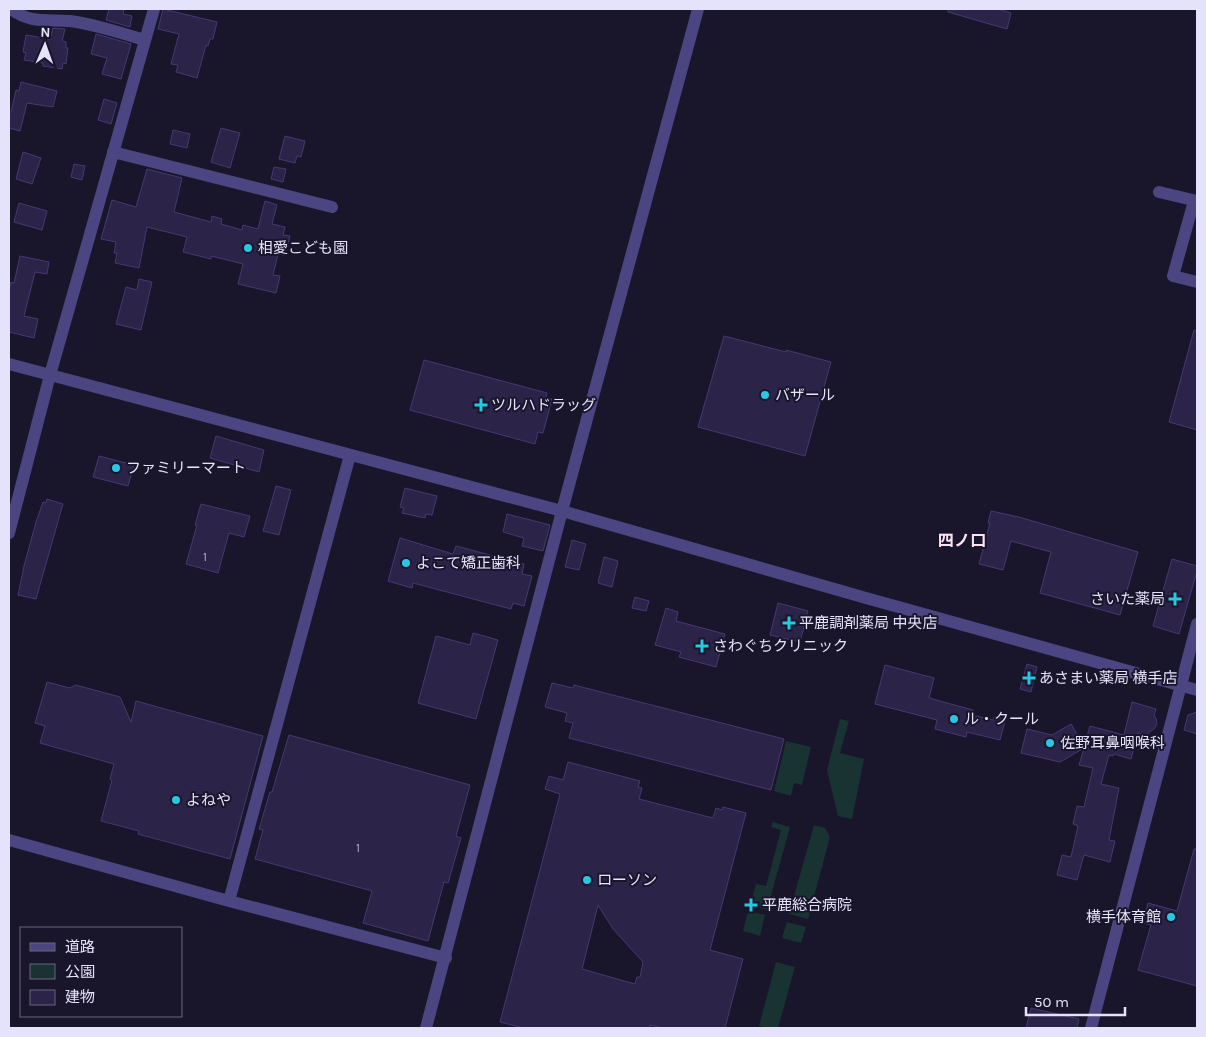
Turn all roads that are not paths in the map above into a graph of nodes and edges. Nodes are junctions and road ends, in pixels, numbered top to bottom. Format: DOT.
graph roads {
  1 [pos="11,9"];
  2 [pos="154,9"];
  3 [pos="698,9"];
  4 [pos="145,40"];
  5 [pos="113,152"];
  6 [pos="1159,192"];
  7 [pos="1196,201"];
  8 [pos="332,207"];
  9 [pos="1197,282"];
  10 [pos="9,364"];
  11 [pos="50,375"];
  12 [pos="350,455"];
  13 [pos="562,511"];
  14 [pos="9,533"];
  15 [pos="1197,624"];
  16 [pos="1180,685"];
  17 [pos="1197,690"];
  18 [pos="9,840"];
  19 [pos="229,901"];
  20 [pos="446,958"];
  21 [pos="426,1028"];
  22 [pos="1091,1028"];
  1 -- 4 [label="street"];
  2 -- 4 [label="street"];
  3 -- 13 [label="street"];
  4 -- 5 [label="street"];
  5 -- 8 [label="street"];
  5 -- 11 [label="street"];
  6 -- 7 [label="street"];
  7 -- 9 [label="street"];
  10 -- 11 [label="street"];
  11 -- 12 [label="street"];
  11 -- 14 [label="street"];
  12 -- 13 [label="street"];
  12 -- 19 [label="street"];
  13 -- 16 [label="street"];
  13 -- 20 [label="street"];
  15 -- 16 [label="street"];
  16 -- 17 [label="street"];
  16 -- 22 [label="street"];
  18 -- 19 [label="street"];
  19 -- 20 [label="street"];
  20 -- 21 [label="street"];
}
